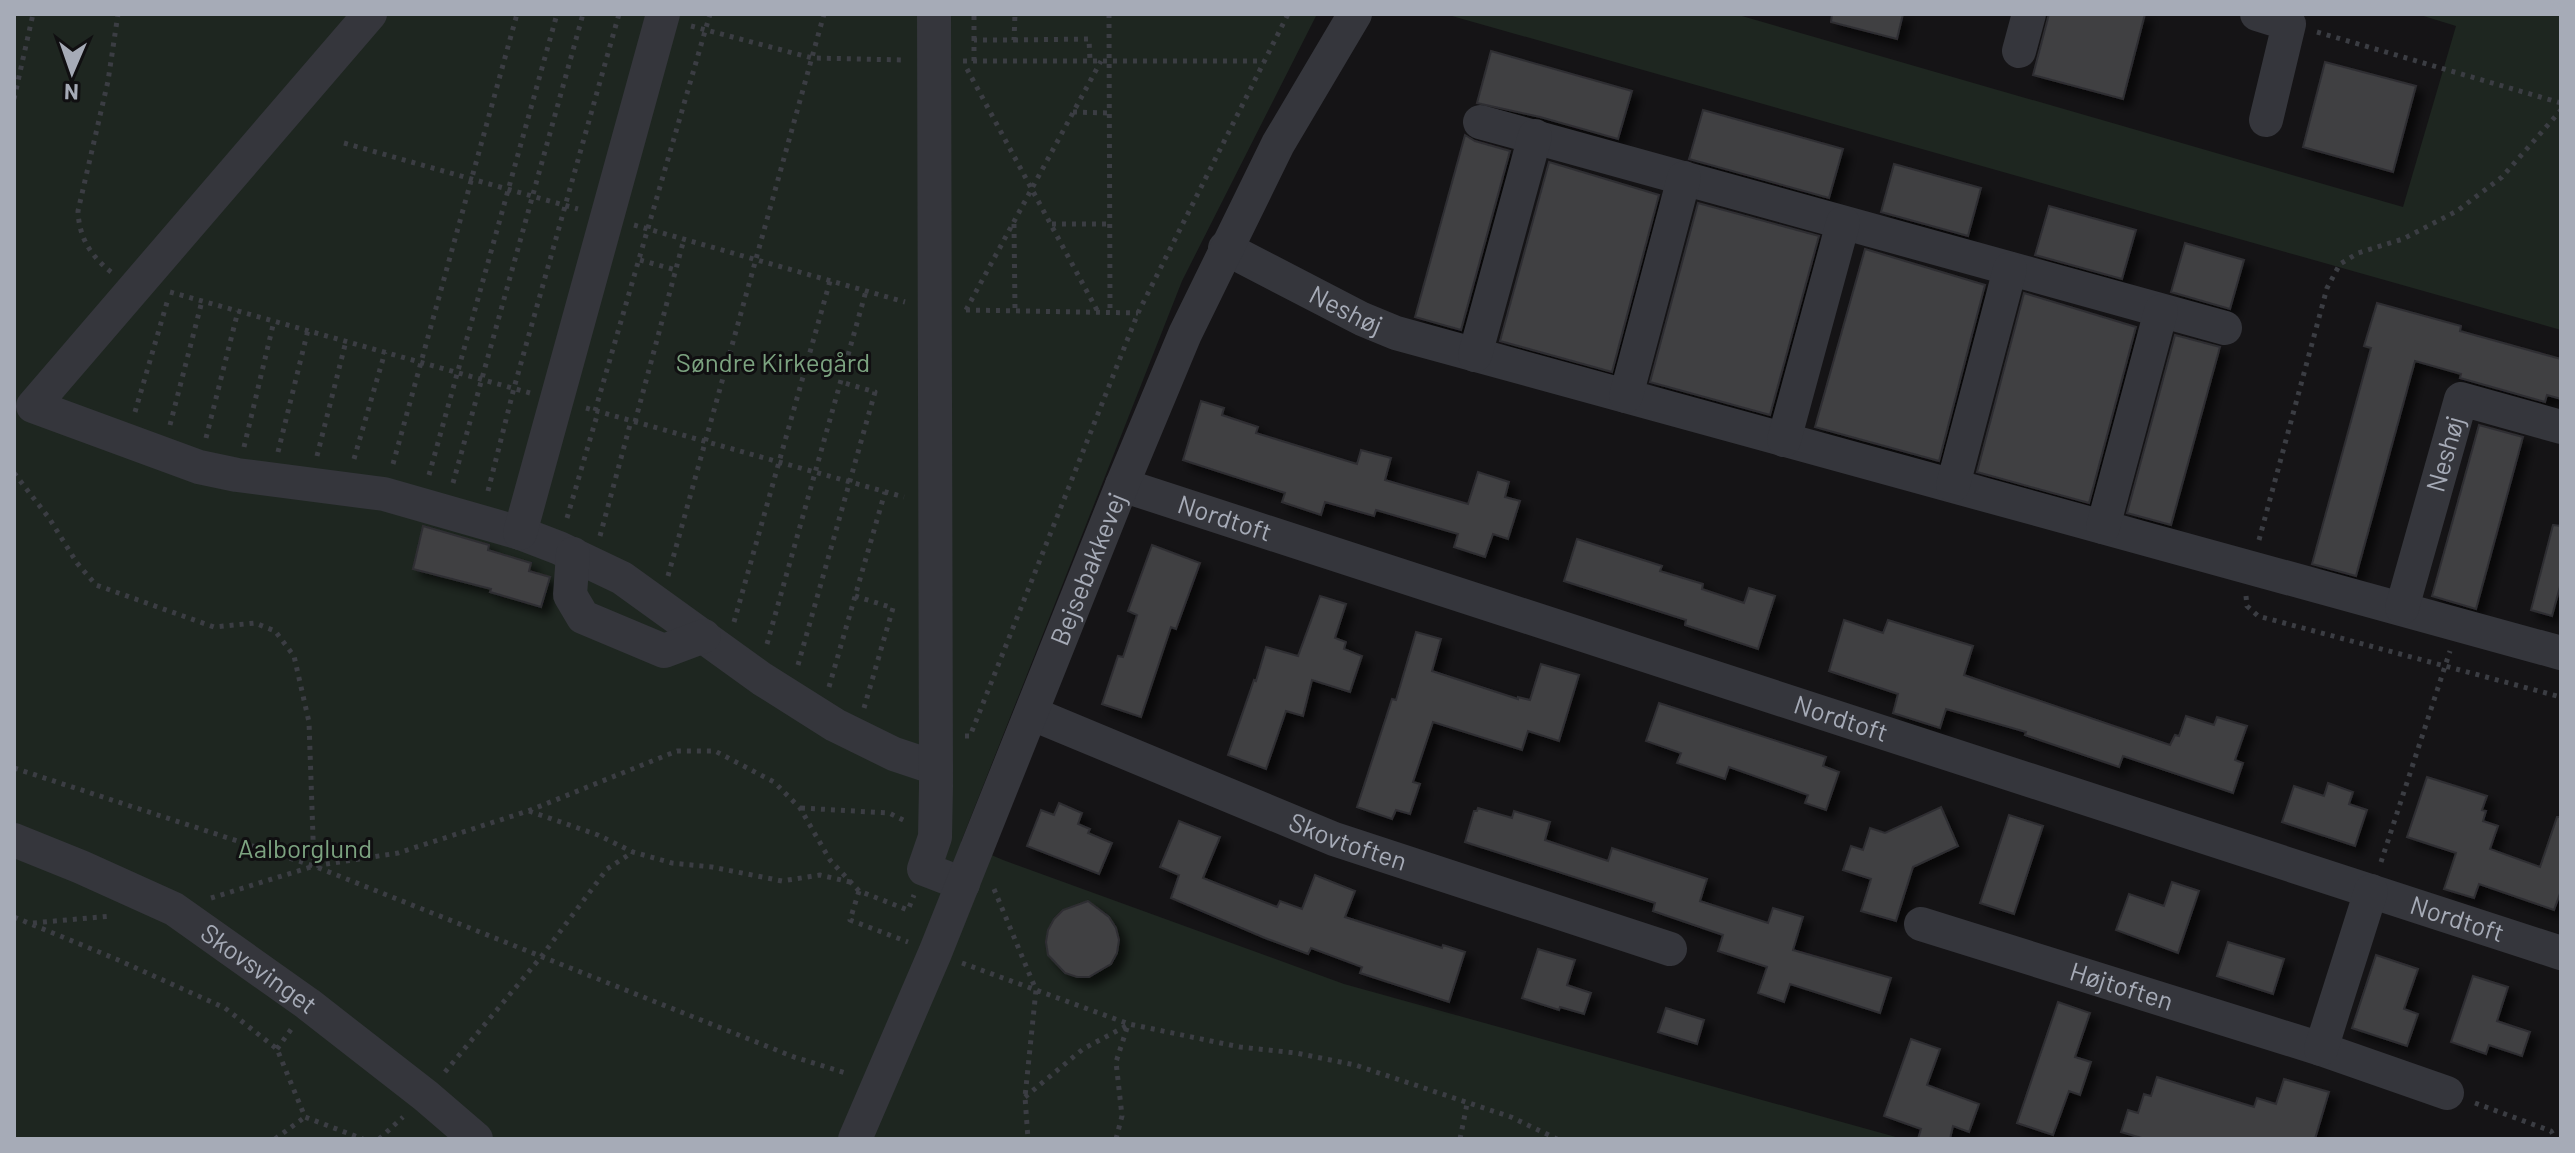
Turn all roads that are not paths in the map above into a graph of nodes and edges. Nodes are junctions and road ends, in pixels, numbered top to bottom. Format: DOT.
graph roads {
  1 [pos="370,14"];
  2 [pos="934,14"];
  3 [pos="1355,14"];
  4 [pos="2029,14"];
  5 [pos="663,16"];
  6 [pos="2273,19"];
  7 [pos="2019,51"];
  8 [pos="2266,120"];
  9 [pos="1480,122"];
  10 [pos="1535,136"];
  11 [pos="1684,178"];
  12 [pos="1843,223"];
  13 [pos="1225,248"];
  14 [pos="2010,269"];
  15 [pos="2161,311"];
  16 [pos="2225,328"];
  17 [pos="1475,355"];
  18 [pos="1626,396"];
  19 [pos="2561,427"];
  20 [pos="1784,440"];
  21 [pos="1122,485"];
  22 [pos="1953,485"];
  23 [pos="2103,527"];
  24 [pos="520,533"];
  25 [pos="575,555"];
  26 [pos="2402,608"];
  27 [pos="715,644"];
  28 [pos="2561,653"];
  29 [pos="1033,714"];
  30 [pos="936,753"];
  31 [pos="14,840"];
  32 [pos="969,869"];
  33 [pos="2371,891"];
  34 [pos="1921,924"];
  35 [pos="1670,949"];
  36 [pos="2561,953"];
  37 [pos="2321,1049"];
  38 [pos="2447,1093"];
  39 [pos="476,1139"];
  40 [pos="855,1139"];
  1 -- 24 [label="street"];
  2 -- 30 [label="street"];
  3 -- 13 [label="street, Bejsebakkevej"];
  4 -- 7 [label="street"];
  5 -- 24 [label="street"];
  6 -- 8 [label="street"];
  9 -- 10 [label="street"];
  10 -- 11 [label="street"];
  10 -- 17 [label="street"];
  11 -- 12 [label="street"];
  11 -- 18 [label="street"];
  12 -- 14 [label="street"];
  12 -- 20 [label="street"];
  13 -- 17 [label="street, Neshøj"];
  13 -- 21 [label="street, Bejsebakkevej"];
  14 -- 15 [label="street"];
  14 -- 22 [label="street"];
  15 -- 16 [label="street"];
  15 -- 23 [label="street"];
  17 -- 18 [label="street, Neshøj"];
  18 -- 20 [label="street, Neshøj"];
  19 -- 26 [label="street, Neshøj"];
  20 -- 22 [label="street, Neshøj"];
  21 -- 29 [label="street, Bejsebakkevej"];
  21 -- 33 [label="street, Nordtoft"];
  22 -- 23 [label="street, Neshøj"];
  23 -- 26 [label="street, Neshøj"];
  24 -- 25 [label="street"];
  25 -- 27 [label="street"];
  25 -- 27 [label="street"];
  26 -- 28 [label="street, Neshøj"];
  27 -- 30 [label="street"];
  29 -- 32 [label="street, Bejsebakkevej"];
  29 -- 35 [label="street, Skovtoften"];
  30 -- 32 [label="street"];
  31 -- 39 [label="street, Skovsvinget"];
  32 -- 40 [label="street, Bejsebakkevej"];
  33 -- 36 [label="street, Nordtoft"];
  33 -- 37 [label="street"];
  34 -- 37 [label="street, Højtoften"];
  37 -- 38 [label="street, Højtoften"];
}
